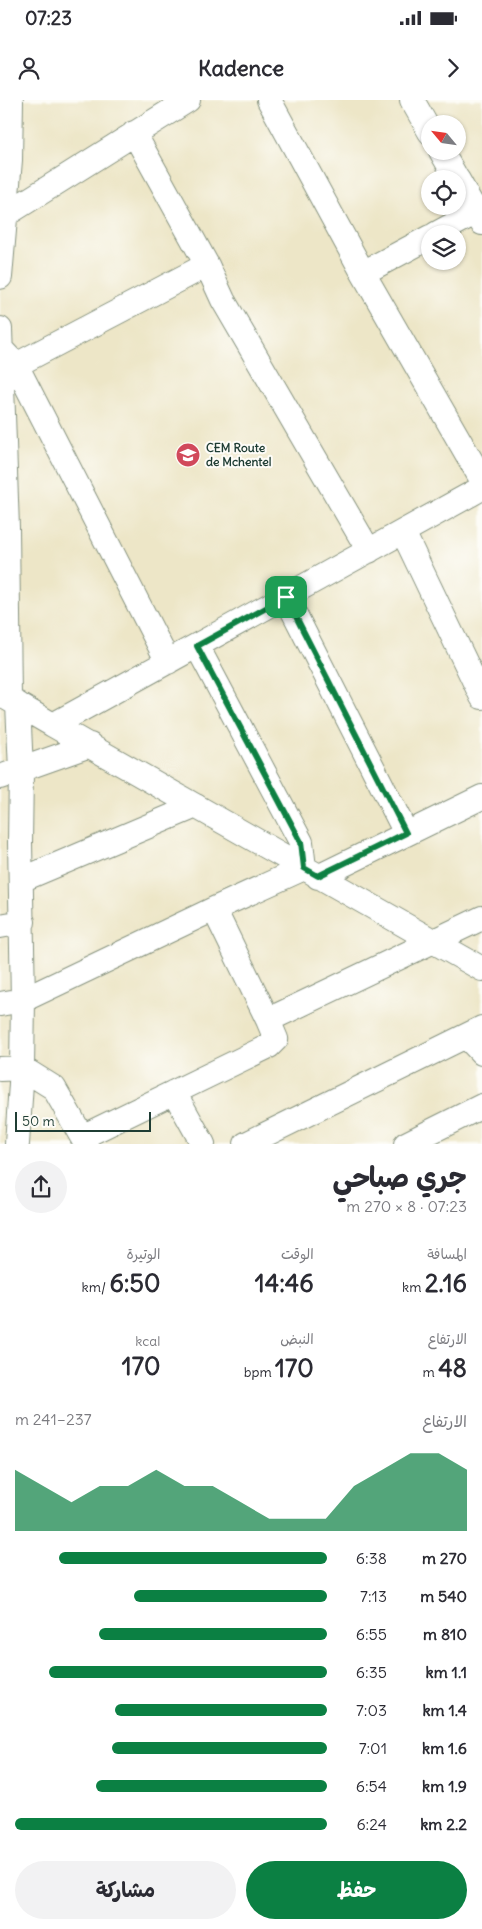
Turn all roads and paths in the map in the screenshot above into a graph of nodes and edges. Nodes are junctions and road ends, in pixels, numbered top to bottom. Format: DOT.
graph roads {
  1 [pos="11,100"];
  2 [pos="188,100"];
  3 [pos="269,100"];
  4 [pos="412,100"];
  5 [pos="421,116"];
  6 [pos="134,133"];
  7 [pos="466,193"];
  8 [pos="5,215"];
  9 [pos="480,215"];
  10 [pos="457,225"];
  11 [pos="421,242"];
  12 [pos="207,265"];
  13 [pos="363,273"];
  14 [pos="0,277"];
  15 [pos="0,329"];
  16 [pos="0,348"];
  17 [pos="16,365"];
  18 [pos="482,480"];
  19 [pos="482,488"];
  20 [pos="402,532"];
  21 [pos="369,551"];
  22 [pos="286,597"];
  23 [pos="197,646"];
  24 [pos="168,662"];
  25 [pos="482,697"];
  26 [pos="9,705"];
  27 [pos="53,725"];
  28 [pos="90,745"];
  29 [pos="10,773"];
  30 [pos="482,797"];
  31 [pos="196,806"];
  32 [pos="406,833"];
  33 [pos="10,846"];
  34 [pos="311,872"];
  35 [pos="21,880"];
  36 [pos="214,908"];
  37 [pos="482,918"];
  38 [pos="23,922"];
  39 [pos="0,926"];
  40 [pos="432,942"];
  41 [pos="482,969"];
  42 [pos="23,1000"];
  43 [pos="0,1004"];
  44 [pos="268,1020"];
  45 [pos="477,1039"];
  46 [pos="11,1068"];
  47 [pos="174,1092"];
  48 [pos="482,1106"];
  49 [pos="84,1140"];
  50 [pos="17,1144"];
  51 [pos="203,1144"];
  52 [pos="246,1144"];
  53 [pos="406,1144"];
  1 -- 8 [label="street"];
  2 -- 6 [label="street"];
  3 -- 13 [label="street"];
  4 -- 5 [label="street"];
  6 -- 8 [label="street"];
  6 -- 12 [label="street"];
  7 -- 9 [label="street"];
  8 -- 14 [label="street"];
  9 -- 10 [label="street"];
  11 -- 13 [label="street"];
  12 -- 17 [label="street"];
  12 -- 21 [label="street"];
  13 -- 18 [label="street"];
  15 -- 16 [label="street"];
  16 -- 17 [label="street"];
  16 -- 26 [label="street"];
  17 -- 24 [label="street"];
  19 -- 20 [label="street"];
  20 -- 21 [label="street"];
  20 -- 25 [label="street"];
  21 -- 22 [label="street"];
  22 -- 23 [label="street"];
  22 -- 32 [label="street"];
  23 -- 24 [label="street"];
  23 -- 34 [label="street"];
  24 -- 27 [label="street"];
  26 -- 27 [label="street"];
  26 -- 29 [label="street"];
  27 -- 28 [label="street"];
  28 -- 29 [label="street"];
  28 -- 31 [label="street"];
  29 -- 33 [label="street"];
  30 -- 32 [label="street"];
  31 -- 34 [label="street"];
  31 -- 35 [label="street"];
  32 -- 34 [label="street"];
  33 -- 35 [label="street"];
  34 -- 36 [label="street"];
  34 -- 40 [label="street"];
  35 -- 38 [label="street"];
  36 -- 42 [label="street"];
  36 -- 44 [label="street"];
  37 -- 40 [label="street"];
  38 -- 39 [label="street"];
  38 -- 42 [label="street"];
  40 -- 41 [label="street"];
  40 -- 44 [label="street"];
  42 -- 43 [label="street"];
  42 -- 46 [label="street"];
  44 -- 47 [label="street"];
  45 -- 52 [label="street"];
  46 -- 49 [label="street"];
  46 -- 50 [label="street"];
  47 -- 49 [label="street"];
  47 -- 51 [label="street"];
  48 -- 53 [label="street"];
}
